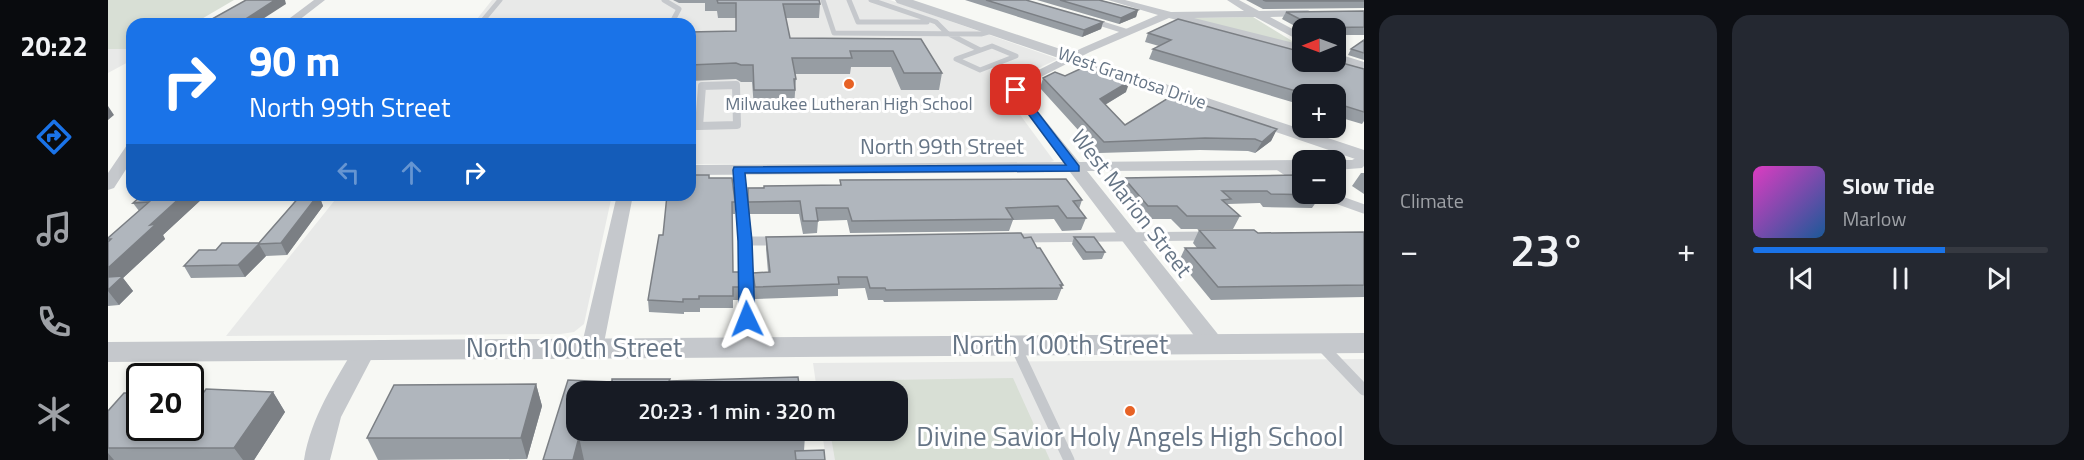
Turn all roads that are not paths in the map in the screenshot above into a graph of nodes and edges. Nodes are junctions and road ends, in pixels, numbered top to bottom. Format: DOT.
graph roads {
  1 [pos="320,0"];
  2 [pos="500,0"];
  3 [pos="664,0"];
  4 [pos="823,0"];
  5 [pos="849,0"];
  6 [pos="871,0"];
  7 [pos="901,0"];
  8 [pos="933,0"];
  9 [pos="1113,0"];
  10 [pos="1232,0"];
  11 [pos="1316,13"];
  12 [pos="1257,14"];
  13 [pos="1167,15"];
  14 [pos="295,18"];
  15 [pos="485,18"];
  16 [pos="674,18"];
  17 [pos="1085,19"];
  18 [pos="936,22"];
  19 [pos="992,31"];
  20 [pos="1128,32"];
  21 [pos="947,33"];
  22 [pos="1292,33"];
  23 [pos="1292,46"];
  24 [pos="980,50"];
  25 [pos="1078,53"];
  26 [pos="1346,60"];
  27 [pos="1364,66"];
  28 [pos="696,85"];
  29 [pos="702,86"];
  30 [pos="1292,117"];
  31 [pos="699,126"];
  32 [pos="1346,134"];
  33 [pos="1364,140"];
  34 [pos="126,158"];
  35 [pos="1364,158"];
  36 [pos="1292,165"];
  37 [pos="1346,165"];
  38 [pos="1278,166"];
  39 [pos="1075,168"];
  40 [pos="696,170"];
  41 [pos="739,170"];
  42 [pos="1292,176"];
  43 [pos="108,185"];
  44 [pos="624,201"];
  45 [pos="1346,203"];
  46 [pos="1364,209"];
  47 [pos="1217,236"];
  48 [pos="1127,237"];
  49 [pos="1006,238"];
  50 [pos="790,240"];
  51 [pos="745,241"];
  52 [pos="1319,343"];
  53 [pos="1364,343"];
  54 [pos="1213,344"];
  55 [pos="1015,345"];
  56 [pos="748,347"];
  57 [pos="591,348"];
  58 [pos="365,350"];
  59 [pos="108,352"];
  60 [pos="1364,390"];
  61 [pos="317,460"];
  62 [pos="1069,460"];
  1 -- 14 [label="street"];
  2 -- 15 [label="lane"];
  3 -- 16 [label="lane"];
  4 -- 21 [label="lane"];
  5 -- 18 [label="lane"];
  6 -- 18 [label="lane"];
  7 -- 19 [label="street, West Grantosa Drive"];
  8 -- 25 [label="street, West Grantosa Drive"];
  9 -- 13 [label="street"];
  10 -- 12 [label="street"];
  11 -- 12 [label="street"];
  12 -- 13 [label="street"];
  12 -- 22 [label="street"];
  13 -- 20 [label="street"];
  13 -- 23 [label="street"];
  17 -- 20 [label="lane"];
  18 -- 21 [label="lane"];
  19 -- 21 [label="lane"];
  19 -- 25 [label="street, West Grantosa Drive"];
  20 -- 25 [label="street"];
  21 -- 24 [label="lane"];
  24 -- 24 [label="lane"];
  25 -- 30 [label="street, West Grantosa Drive"];
  25 -- 35 [label="street, West Grantosa Drive"];
  25 -- 39 [label="street, West Marion Street"];
  26 -- 27 [label="street"];
  28 -- 29 [label="lane"];
  29 -- 31 [label="lane"];
  29 -- 31 [label="lane"];
  32 -- 33 [label="street"];
  34 -- 43 [label="street"];
  35 -- 37 [label="street"];
  36 -- 38 [label="street, North 99th Street"];
  38 -- 39 [label="street, North 99th Street"];
  38 -- 42 [label="lane"];
  39 -- 41 [label="street, North 99th Street"];
  39 -- 48 [label="street, West Marion Street"];
  40 -- 41 [label="street, North 99th Street"];
  41 -- 51 [label="lane"];
  44 -- 57 [label="street"];
  45 -- 46 [label="lane"];
  47 -- 48 [label="lane"];
  48 -- 49 [label="lane"];
  48 -- 54 [label="street, West Marion Street"];
  50 -- 51 [label="lane"];
  51 -- 56 [label="lane"];
  52 -- 53 [label="street, North 100th Street"];
  52 -- 54 [label="street, North 100th Street"];
  52 -- 60 [label="lane"];
  54 -- 55 [label="street, North 100th Street"];
  55 -- 56 [label="street, North 100th Street"];
  55 -- 62 [label="lane"];
  56 -- 57 [label="street, North 100th Street"];
  57 -- 58 [label="street, North 100th Street"];
  58 -- 59 [label="street, North 100th Street"];
  58 -- 61 [label="street"];
}
